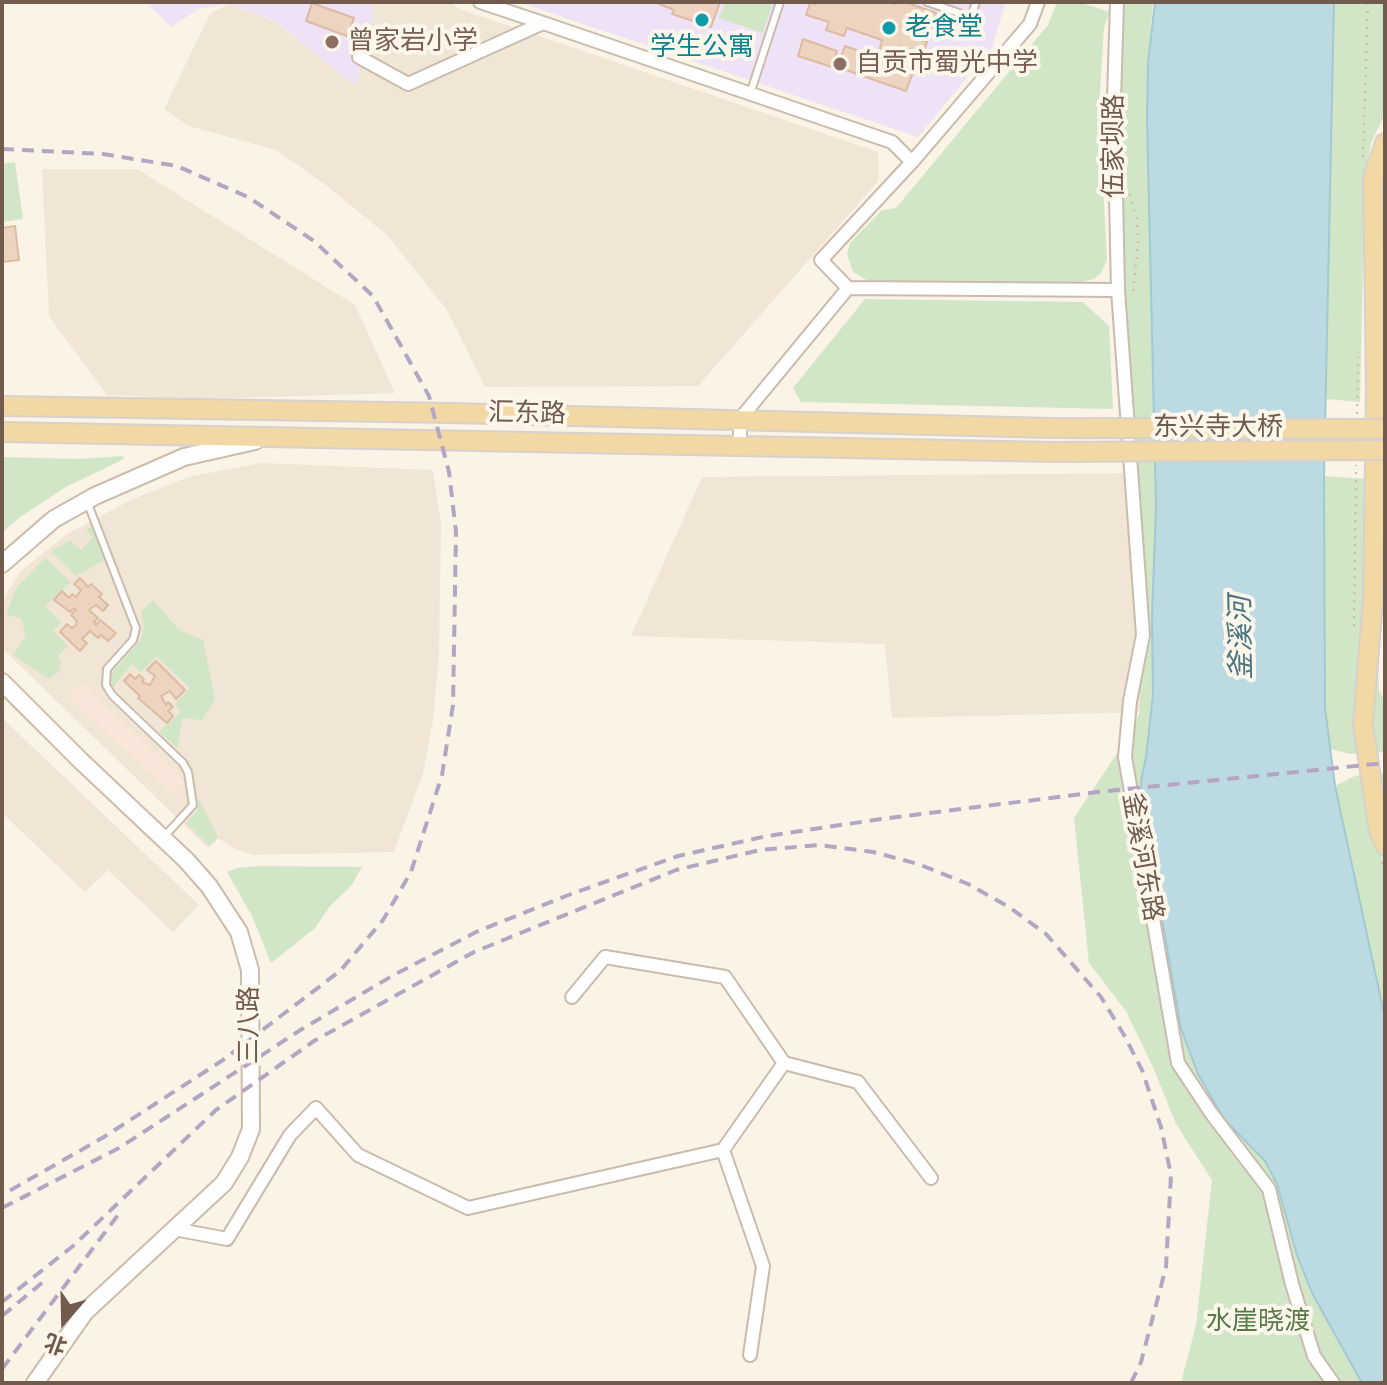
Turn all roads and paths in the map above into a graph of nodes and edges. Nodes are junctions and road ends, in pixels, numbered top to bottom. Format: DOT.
graph roads {
  1 [pos="480,2"];
  2 [pos="780,2"];
  3 [pos="927,2"];
  4 [pos="976,2"];
  5 [pos="1038,2"];
  6 [pos="1117,2"];
  7 [pos="1368,2"];
  8 [pos="543,23"];
  9 [pos="359,57"];
  10 [pos="750,94"];
  11 [pos="1385,143"];
  12 [pos="1363,156"];
  13 [pos="912,162"];
  14 [pos="848,288"];
  15 [pos="1118,290"];
  16 [pos="2,406"];
  17 [pos="1385,415"];
  18 [pos="740,419"];
  19 [pos="1052,428"];
  20 [pos="1362,429"];
  21 [pos="1385,429"];
  22 [pos="2,432"];
  23 [pos="276,436"];
  24 [pos="740,446"];
  25 [pos="1361,450"];
  26 [pos="1385,450"];
  27 [pos="1055,452"];
  28 [pos="1385,460"];
  29 [pos="86,500"];
  30 [pos="2,564"];
  31 [pos="2,682"];
  32 [pos="163,838"];
  33 [pos="1385,845"];
  34 [pos="572,997"];
  35 [pos="784,1063"];
  36 [pos="723,1150"];
  37 [pos="931,1178"];
  38 [pos="174,1229"];
  39 [pos="750,1355"];
  40 [pos="35,1383"];
  41 [pos="1333,1383"];
  1 -- 8 [label="street"];
  2 -- 10 [label="lane"];
  3 -- 4 [label="lane"];
  5 -- 13 [label="street"];
  6 -- 15 [label="street, 伍家坝路"];
  7 -- 12 [label="path"];
  8 -- 9 [label="street"];
  8 -- 10 [label="street"];
  10 -- 13 [label="street"];
  11 -- 33 [label="main road"];
  13 -- 14 [label="street"];
  14 -- 15 [label="street"];
  14 -- 18 [label="street"];
  15 -- 41 [label="street, 釜溪河东路"];
  16 -- 18 [label="main road, 汇东路"];
  17 -- 20 [label="main road"];
  18 -- 19 [label="main road, 汇东路"];
  18 -- 24 [label="street"];
  19 -- 20 [label="main road, 东兴寺大桥, bridge"];
  20 -- 21 [label="main road, 东兴寺大桥, bridge"];
  22 -- 23 [label="main road, 汇东路"];
  23 -- 24 [label="main road, 汇东路"];
  23 -- 29 [label="main road"];
  24 -- 27 [label="main road, 汇东路"];
  25 -- 26 [label="main road, 东兴寺大桥, bridge"];
  25 -- 27 [label="main road, 东兴寺大桥, bridge"];
  25 -- 28 [label="main road, bridge"];
  29 -- 30 [label="main road"];
  29 -- 32 [label="lane"];
  31 -- 32 [label="main road, 三八路"];
  32 -- 38 [label="main road, 三八路"];
  34 -- 35 [label="street"];
  35 -- 36 [label="street"];
  35 -- 37 [label="street"];
  36 -- 38 [label="street"];
  36 -- 39 [label="street"];
  38 -- 40 [label="main road, 三八路"];
}
